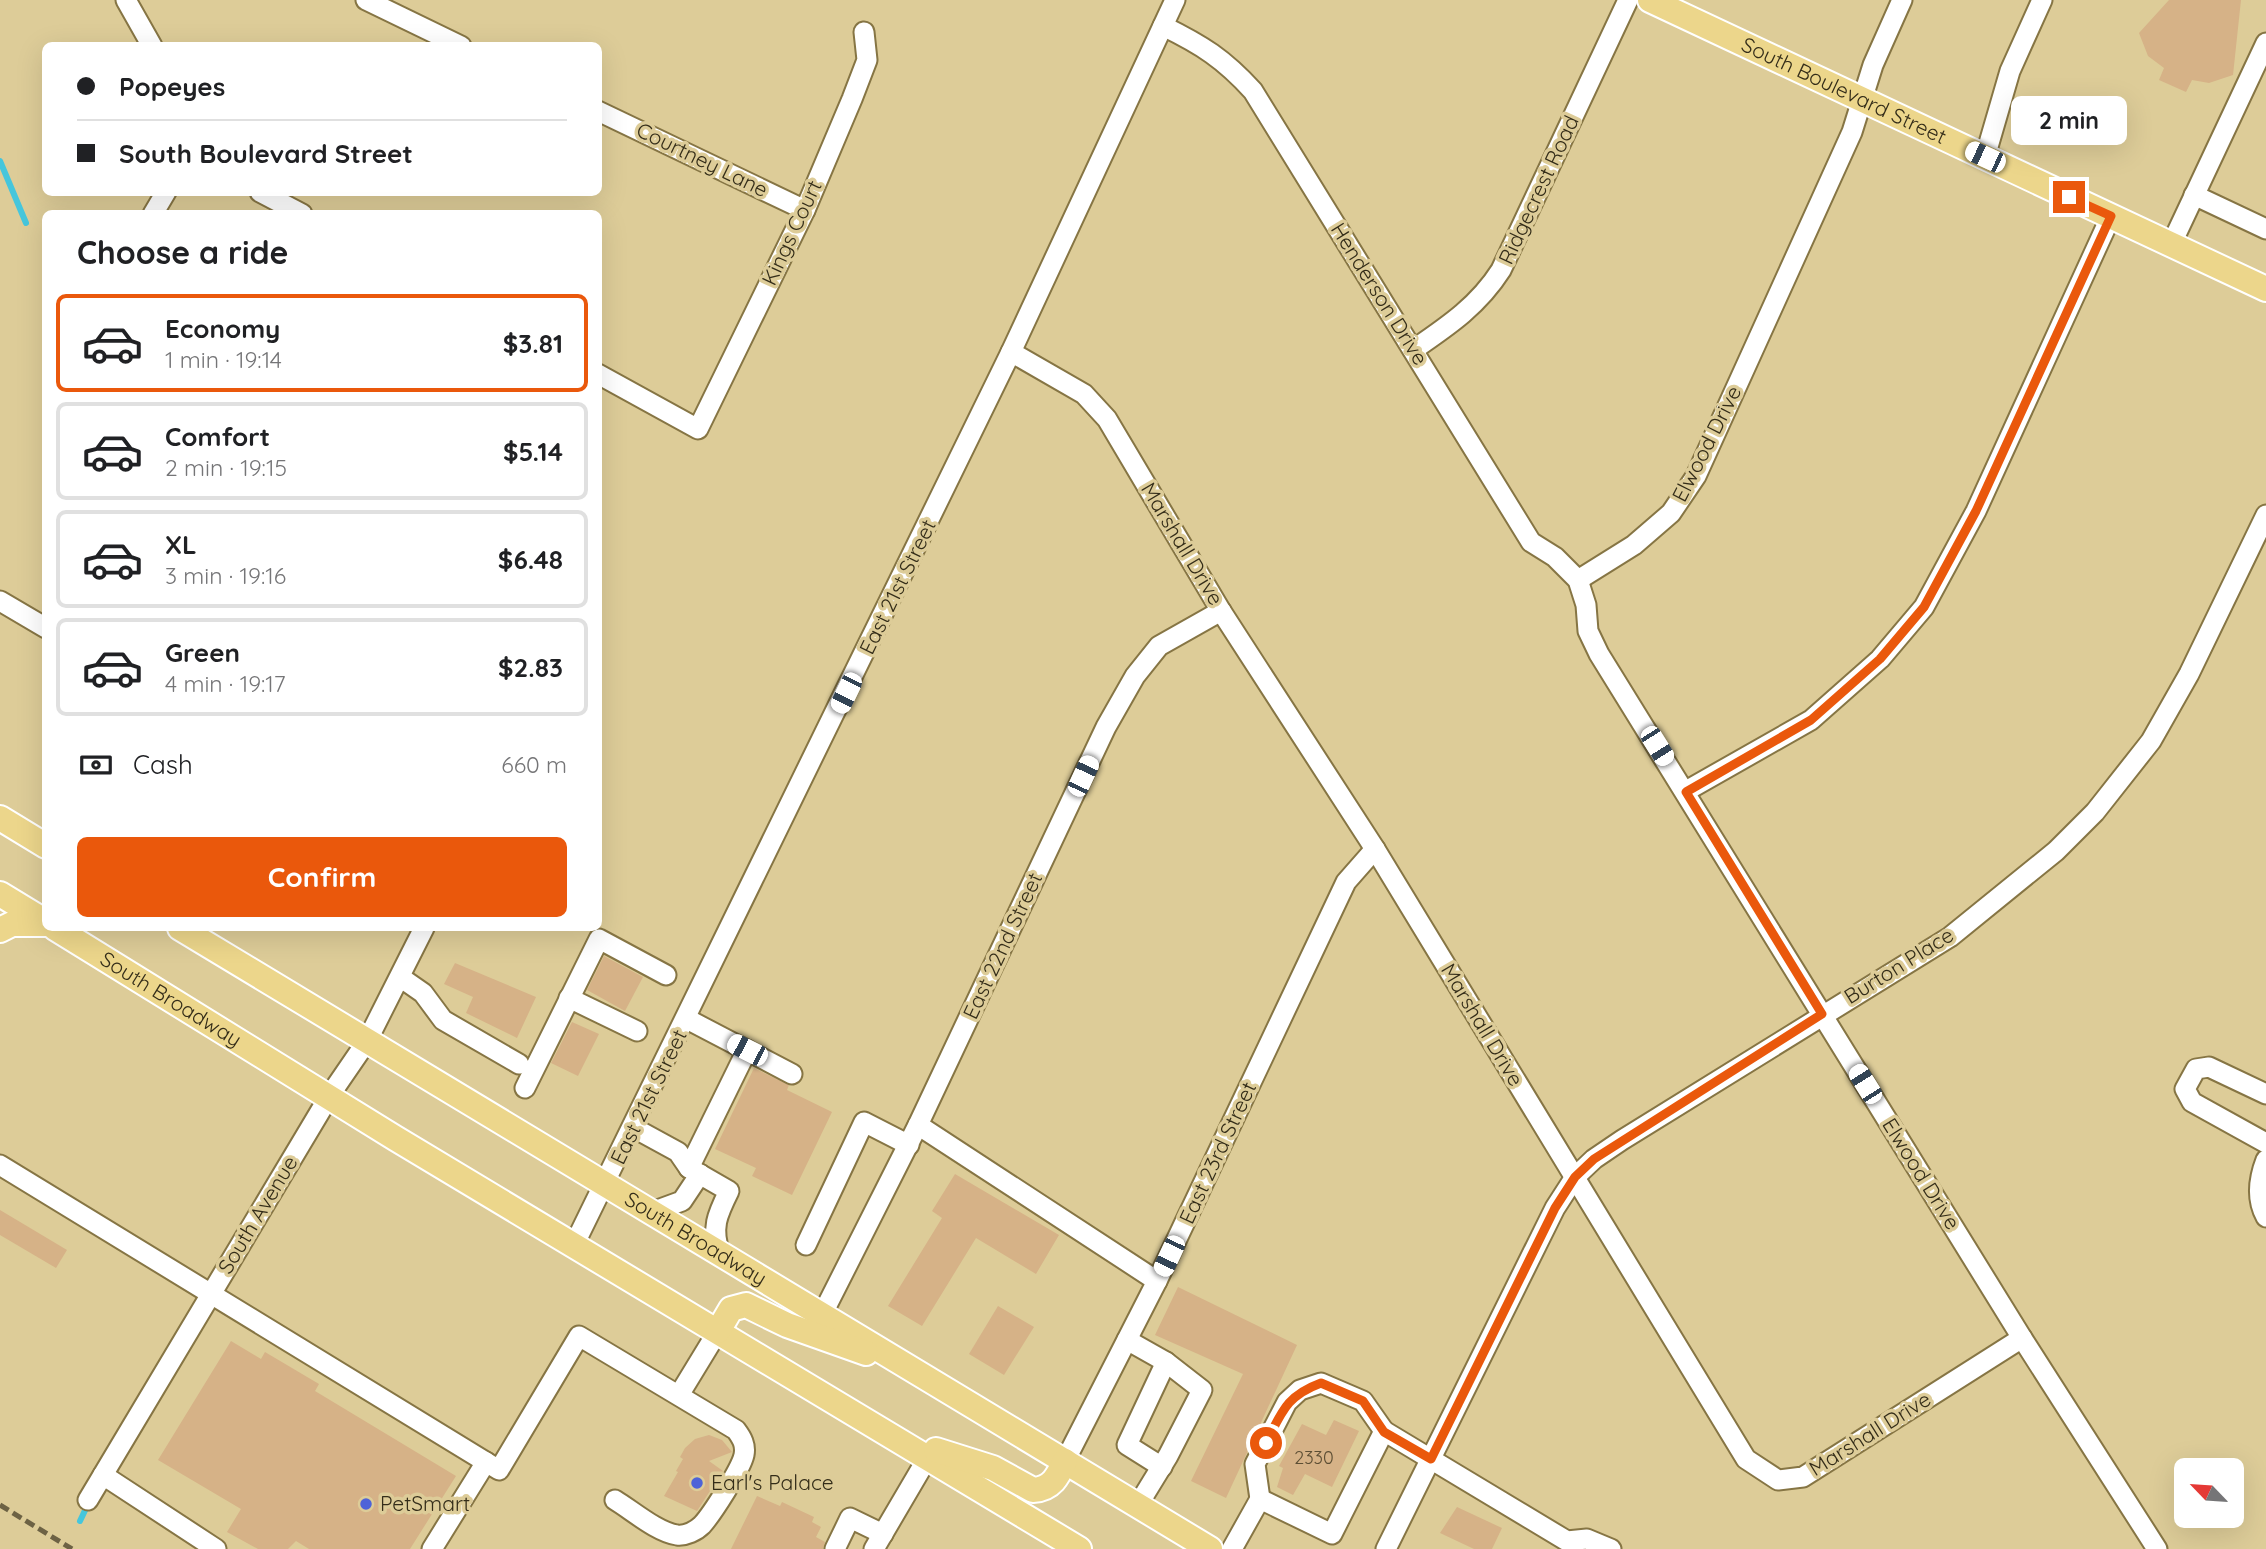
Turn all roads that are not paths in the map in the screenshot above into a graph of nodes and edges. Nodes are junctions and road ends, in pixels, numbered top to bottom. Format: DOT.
graph roads {
  1 [pos="126,0"];
  2 [pos="366,0"];
  3 [pos="1175,0"];
  4 [pos="1628,0"];
  5 [pos="1650,0"];
  6 [pos="1902,0"];
  7 [pos="2042,0"];
  8 [pos="1163,26"];
  9 [pos="864,32"];
  10 [pos="150,42"];
  11 [pos="453,42"];
  12 [pos="2266,43"];
  13 [pos="1863,99"];
  14 [pos="602,113"];
  15 [pos="1985,157"];
  16 [pos="2194,195"];
  17 [pos="268,196"];
  18 [pos="805,209"];
  19 [pos="294,210"];
  20 [pos="2111,216"];
  21 [pos="2266,229"];
  22 [pos="2171,245"];
  23 [pos="2266,289"];
  24 [pos="1413,350"];
  25 [pos="1011,352"];
  26 [pos="602,376"];
  27 [pos="2266,514"];
  28 [pos="1578,580"];
  29 [pos="0,601"];
  30 [pos="1221,611"];
  31 [pos="42,626"];
  32 [pos="1686,792"];
  33 [pos="0,818"];
  34 [pos="42,844"];
  35 [pos="1375,849"];
  36 [pos="0,894"];
  37 [pos="42,920"];
  38 [pos="42,923"];
  39 [pos="0,930"];
  40 [pos="60,931"];
  41 [pos="185,931"];
  42 [pos="422,931"];
  43 [pos="666,975"];
  44 [pos="400,976"];
  45 [pos="569,998"];
  46 [pos="1822,1014"];
  47 [pos="687,1019"];
  48 [pos="637,1031"];
  49 [pos="367,1041"];
  50 [pos="747,1050"];
  51 [pos="519,1064"];
  52 [pos="792,1074"];
  53 [pos="524,1088"];
  54 [pos="2266,1094"];
  55 [pos="330,1095"];
  56 [pos="918,1125"];
  57 [pos="634,1128"];
  58 [pos="2266,1143"];
  59 [pos="909,1145"];
  60 [pos="2266,1160"];
  61 [pos="0,1165"];
  62 [pos="694,1171"];
  63 [pos="1575,1177"];
  64 [pos="606,1185"];
  65 [pos="652,1212"];
  66 [pos="2266,1217"];
  67 [pos="574,1245"];
  68 [pos="806,1245"];
  69 [pos="720,1254"];
  70 [pos="1157,1280"];
  71 [pos="211,1295"];
  72 [pos="822,1315"];
  73 [pos="718,1331"];
  74 [pos="2022,1338"];
  75 [pos="1127,1340"];
  76 [pos="1166,1362"];
  77 [pos="915,1371"];
  78 [pos="680,1395"];
  79 [pos="1384,1432"];
  80 [pos="898,1438"];
  81 [pos="928,1457"];
  82 [pos="1431,1459"];
  83 [pos="1065,1461"];
  84 [pos="486,1462"];
  85 [pos="1162,1467"];
  86 [pos="103,1475"];
  87 [pos="1260,1499"];
  88 [pos="88,1500"];
  89 [pos="615,1500"];
  90 [pos="1138,1505"];
  91 [pos="880,1544"];
  92 [pos="1565,1545"];
  93 [pos="1072,1547"];
  94 [pos="216,1549"];
  95 [pos="432,1549"];
  96 [pos="835,1549"];
  97 [pos="1210,1549"];
  98 [pos="1233,1549"];
  99 [pos="1386,1549"];
  100 [pos="1611,1549"];
  101 [pos="2157,1549"];
  1 -- 10 [label="street"];
  2 -- 11 [label="street"];
  3 -- 8 [label="street, East 21st Street"];
  4 -- 24 [label="street, Ridgecrest Road"];
  5 -- 13 [label="main road, South Boulevard Street"];
  6 -- 13 [label="street, Elwood Drive"];
  7 -- 15 [label="street"];
  8 -- 24 [label="street, Henderson Drive"];
  8 -- 25 [label="street, East 21st Street"];
  9 -- 18 [label="street, Kings Court"];
  12 -- 16 [label="street"];
  13 -- 15 [label="main road, South Boulevard Street"];
  13 -- 28 [label="street, Elwood Drive"];
  14 -- 18 [label="street, Courtney Lane"];
  15 -- 20 [label="main road, South Boulevard Street"];
  16 -- 21 [label="street"];
  16 -- 22 [label="street"];
  17 -- 19 [label="street"];
  18 -- 26 [label="street, Kings Court"];
  20 -- 22 [label="main road, South Boulevard Street"];
  20 -- 32 [label="street"];
  22 -- 23 [label="main road, South Boulevard Street"];
  24 -- 28 [label="street, Henderson Drive"];
  25 -- 30 [label="street, Marshall Drive"];
  25 -- 47 [label="street, East 21st Street"];
  27 -- 46 [label="street, Burton Place"];
  28 -- 32 [label="street, Elwood Drive"];
  29 -- 31 [label="street"];
  30 -- 35 [label="street, Marshall Drive"];
  30 -- 56 [label="street, East 22nd Street"];
  32 -- 46 [label="street, Elwood Drive"];
  33 -- 34 [label="main road"];
  35 -- 63 [label="street, Marshall Drive"];
  35 -- 70 [label="street, East 23rd Street"];
  36 -- 37 [label="main road"];
  38 -- 39 [label="main road"];
  40 -- 55 [label="main road, South Broadway"];
  41 -- 49 [label="main road, South Broadway"];
  42 -- 44 [label="street, South Avenue"];
  43 -- 45 [label="street"];
  44 -- 49 [label="street, South Avenue"];
  44 -- 51 [label="street"];
  45 -- 48 [label="street"];
  45 -- 53 [label="street"];
  46 -- 63 [label="street, Burton Place"];
  46 -- 74 [label="street, Elwood Drive"];
  47 -- 50 [label="street"];
  47 -- 57 [label="street, East 21st Street"];
  49 -- 55 [label="street, South Avenue"];
  49 -- 64 [label="main road, South Broadway"];
  50 -- 52 [label="street"];
  50 -- 62 [label="street"];
  54 -- 58 [label="street"];
  55 -- 67 [label="main road, South Broadway"];
  55 -- 71 [label="street, South Avenue"];
  56 -- 59 [label="street, East 22nd Street"];
  56 -- 70 [label="street"];
  57 -- 62 [label="street"];
  57 -- 64 [label="street, East 21st Street"];
  59 -- 68 [label="street"];
  59 -- 72 [label="street, East 22nd Street"];
  60 -- 66 [label="street"];
  61 -- 71 [label="street"];
  62 -- 65 [label="street"];
  62 -- 69 [label="street"];
  63 -- 74 [label="street, Marshall Drive"];
  63 -- 82 [label="street, Burton Place"];
  64 -- 65 [label="main road, South Broadway"];
  64 -- 67 [label="street, East 21st Street"];
  65 -- 69 [label="main road, South Broadway"];
  67 -- 73 [label="main road, South Broadway"];
  69 -- 72 [label="main road, South Broadway"];
  70 -- 75 [label="street, East 23rd Street"];
  71 -- 84 [label="street"];
  71 -- 86 [label="street, South Avenue"];
  72 -- 77 [label="main road, South Broadway"];
  73 -- 77 [label="main road"];
  73 -- 78 [label="street"];
  73 -- 80 [label="main road, South Broadway"];
  74 -- 101 [label="street, Elwood Drive"];
  75 -- 76 [label="street"];
  75 -- 83 [label="street, East 23rd Street"];
  76 -- 85 [label="street"];
  76 -- 85 [label="street"];
  77 -- 83 [label="main road, South Broadway"];
  78 -- 84 [label="street"];
  78 -- 89 [label="street"];
  79 -- 82 [label="street"];
  79 -- 87 [label="street"];
  79 -- 87 [label="street"];
  80 -- 81 [label="main road, South Broadway"];
  80 -- 83 [label="main road"];
  81 -- 91 [label="street"];
  81 -- 93 [label="main road, South Broadway"];
  82 -- 92 [label="street"];
  82 -- 99 [label="street, Burton Place"];
  83 -- 90 [label="main road, South Broadway"];
  84 -- 95 [label="street"];
  85 -- 90 [label="street"];
  86 -- 88 [label="street, South Avenue"];
  86 -- 94 [label="street"];
  87 -- 98 [label="street"];
  90 -- 97 [label="main road, South Broadway"];
  91 -- 96 [label="street"];
  92 -- 100 [label="street"];
}
